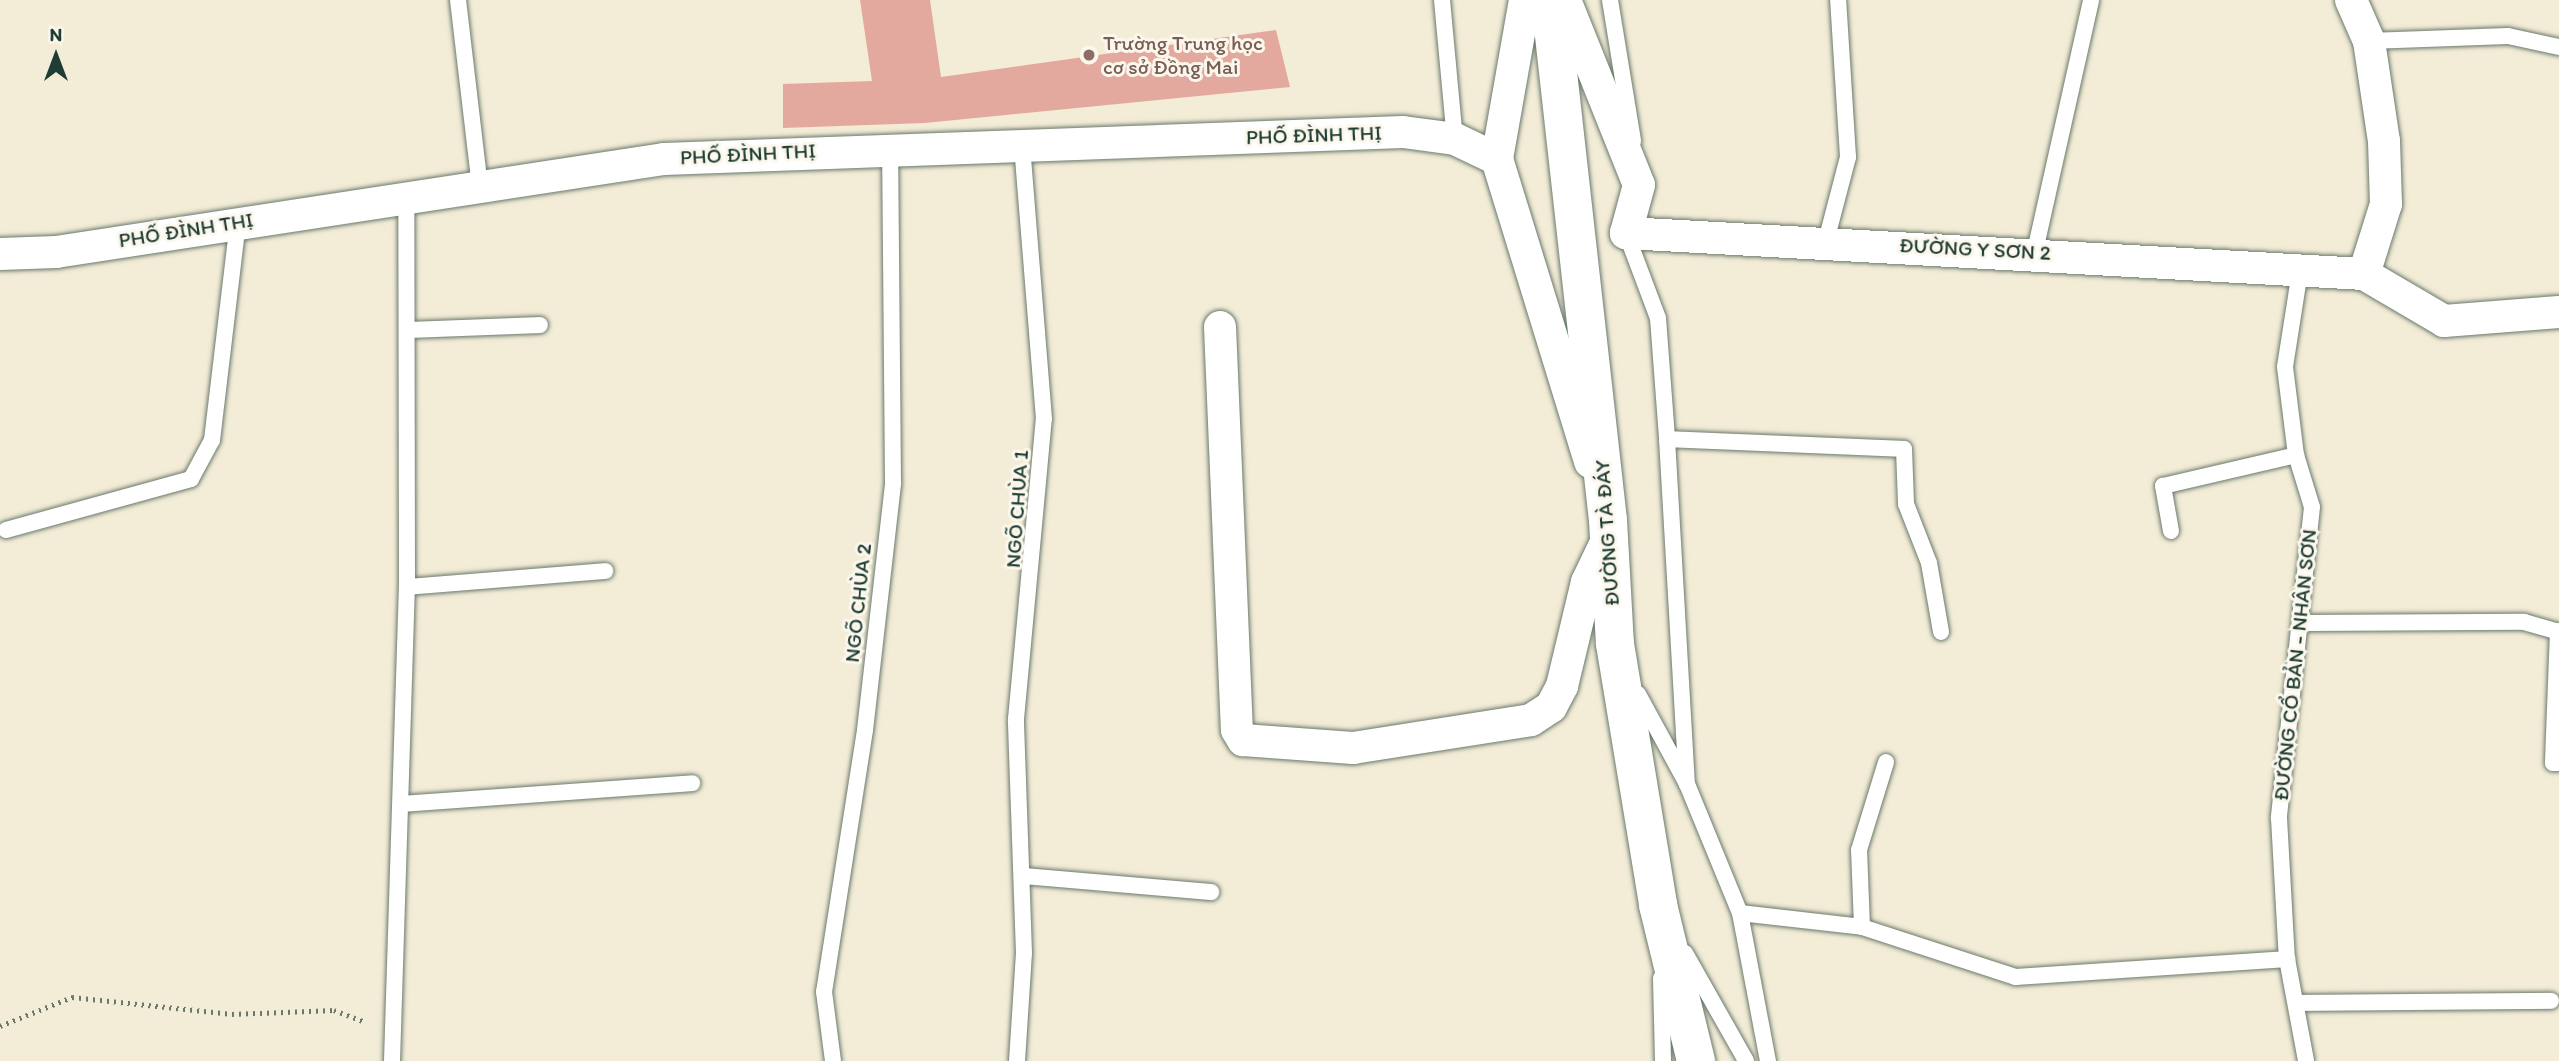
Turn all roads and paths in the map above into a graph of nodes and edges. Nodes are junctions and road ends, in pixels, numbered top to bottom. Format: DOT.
graph roads {
  1 [pos="458,0"];
  2 [pos="1442,0"];
  3 [pos="1525,0"];
  4 [pos="1550,0"];
  5 [pos="1565,0"];
  6 [pos="1610,0"];
  7 [pos="1838,0"];
  8 [pos="2091,0"];
  9 [pos="2351,0"];
  10 [pos="2369,41"];
  11 [pos="2559,47"];
  12 [pos="1455,139"];
  13 [pos="1022,145"];
  14 [pos="890,146"];
  15 [pos="1497,159"];
  16 [pos="1639,185"];
  17 [pos="480,188"];
  18 [pos="406,201"];
  19 [pos="239,220"];
  20 [pos="1626,233"];
  21 [pos="1826,242"];
  22 [pos="2035,251"];
  23 [pos="0,254"];
  24 [pos="2300,271"];
  25 [pos="2364,274"];
  26 [pos="2559,312"];
  27 [pos="540,325"];
  28 [pos="1220,327"];
  29 [pos="410,330"];
  30 [pos="1667,439"];
  31 [pos="2296,455"];
  32 [pos="1608,528"];
  33 [pos="6,530"];
  34 [pos="2171,531"];
  35 [pos="605,571"];
  36 [pos="407,587"];
  37 [pos="2304,623"];
  38 [pos="1941,632"];
  39 [pos="2558,632"];
  40 [pos="1615,644"];
  41 [pos="1886,762"];
  42 [pos="2559,763"];
  43 [pos="692,783"];
  44 [pos="1687,784"];
  45 [pos="402,804"];
  46 [pos="1023,876"];
  47 [pos="1211,892"];
  48 [pos="1740,913"];
  49 [pos="1661,918"];
  50 [pos="1863,927"];
  51 [pos="2287,959"];
  52 [pos="2552,1001"];
  53 [pos="2299,1003"];
  54 [pos="0,1026"];
  55 [pos="393,1032"];
  56 [pos="392,1061"];
  57 [pos="833,1061"];
  58 [pos="1017,1061"];
  59 [pos="1663,1061"];
  60 [pos="1696,1061"];
  61 [pos="1746,1061"];
  62 [pos="1768,1061"];
  63 [pos="2306,1061"];
  1 -- 17 [label="lane"];
  2 -- 12 [label="lane"];
  3 -- 15 [label="street"];
  4 -- 32 [label="street, ĐƯỜNG TÀ ĐÁY"];
  5 -- 16 [label="street"];
  6 -- 16 [label="lane"];
  7 -- 21 [label="lane"];
  8 -- 22 [label="lane"];
  9 -- 10 [label="street"];
  10 -- 11 [label="lane"];
  10 -- 25 [label="street"];
  12 -- 13 [label="street, PHỐ ĐÌNH THỊ"];
  12 -- 15 [label="street, PHỐ ĐÌNH THỊ"];
  13 -- 14 [label="street, PHỐ ĐÌNH THỊ"];
  13 -- 46 [label="lane, NGÕ CHÙA 1"];
  14 -- 17 [label="street, PHỐ ĐÌNH THỊ"];
  14 -- 57 [label="lane, NGÕ CHÙA 2"];
  15 -- 32 [label="street"];
  16 -- 20 [label="street"];
  17 -- 18 [label="street, PHỐ ĐÌNH THỊ"];
  18 -- 19 [label="street, PHỐ ĐÌNH THỊ"];
  18 -- 29 [label="lane"];
  19 -- 23 [label="street, PHỐ ĐÌNH THỊ"];
  19 -- 33 [label="lane"];
  20 -- 21 [label="street, ĐƯỜNG Y SƠN 2"];
  20 -- 30 [label="lane"];
  21 -- 22 [label="street, ĐƯỜNG Y SƠN 2"];
  22 -- 24 [label="street, ĐƯỜNG Y SƠN 2"];
  24 -- 25 [label="street, ĐƯỜNG Y SƠN 2"];
  24 -- 31 [label="lane, ĐƯỜNG CỔ BẢN - NHÂN SƠN"];
  25 -- 26 [label="street, ĐƯỜNG Y SƠN 2"];
  27 -- 29 [label="lane"];
  28 -- 32 [label="street"];
  29 -- 36 [label="lane"];
  30 -- 38 [label="lane"];
  30 -- 44 [label="lane"];
  31 -- 34 [label="lane"];
  31 -- 37 [label="lane, ĐƯỜNG CỔ BẢN - NHÂN SƠN"];
  32 -- 40 [label="street, ĐƯỜNG TÀ ĐÁY"];
  35 -- 36 [label="lane"];
  36 -- 45 [label="lane"];
  37 -- 39 [label="lane"];
  37 -- 51 [label="lane, ĐƯỜNG CỔ BẢN - NHÂN SƠN"];
  39 -- 42 [label="lane"];
  40 -- 44 [label="lane"];
  40 -- 49 [label="street, ĐƯỜNG TÀ ĐÁY"];
  41 -- 50 [label="lane"];
  43 -- 45 [label="lane"];
  44 -- 48 [label="lane"];
  45 -- 55 [label="lane"];
  46 -- 47 [label="lane"];
  46 -- 58 [label="lane, NGÕ CHÙA 1"];
  48 -- 50 [label="lane"];
  48 -- 62 [label="lane"];
  49 -- 59 [label="lane"];
  49 -- 60 [label="street, ĐƯỜNG TÀ ĐÁY"];
  49 -- 61 [label="lane"];
  50 -- 51 [label="lane"];
  51 -- 53 [label="lane, ĐƯỜNG CỔ BẢN - NHÂN SƠN"];
  52 -- 53 [label="lane"];
  53 -- 63 [label="lane, ĐƯỜNG CỔ BẢN - NHÂN SƠN"];
  54 -- 55 [label="path"];
  55 -- 56 [label="lane"];
}
